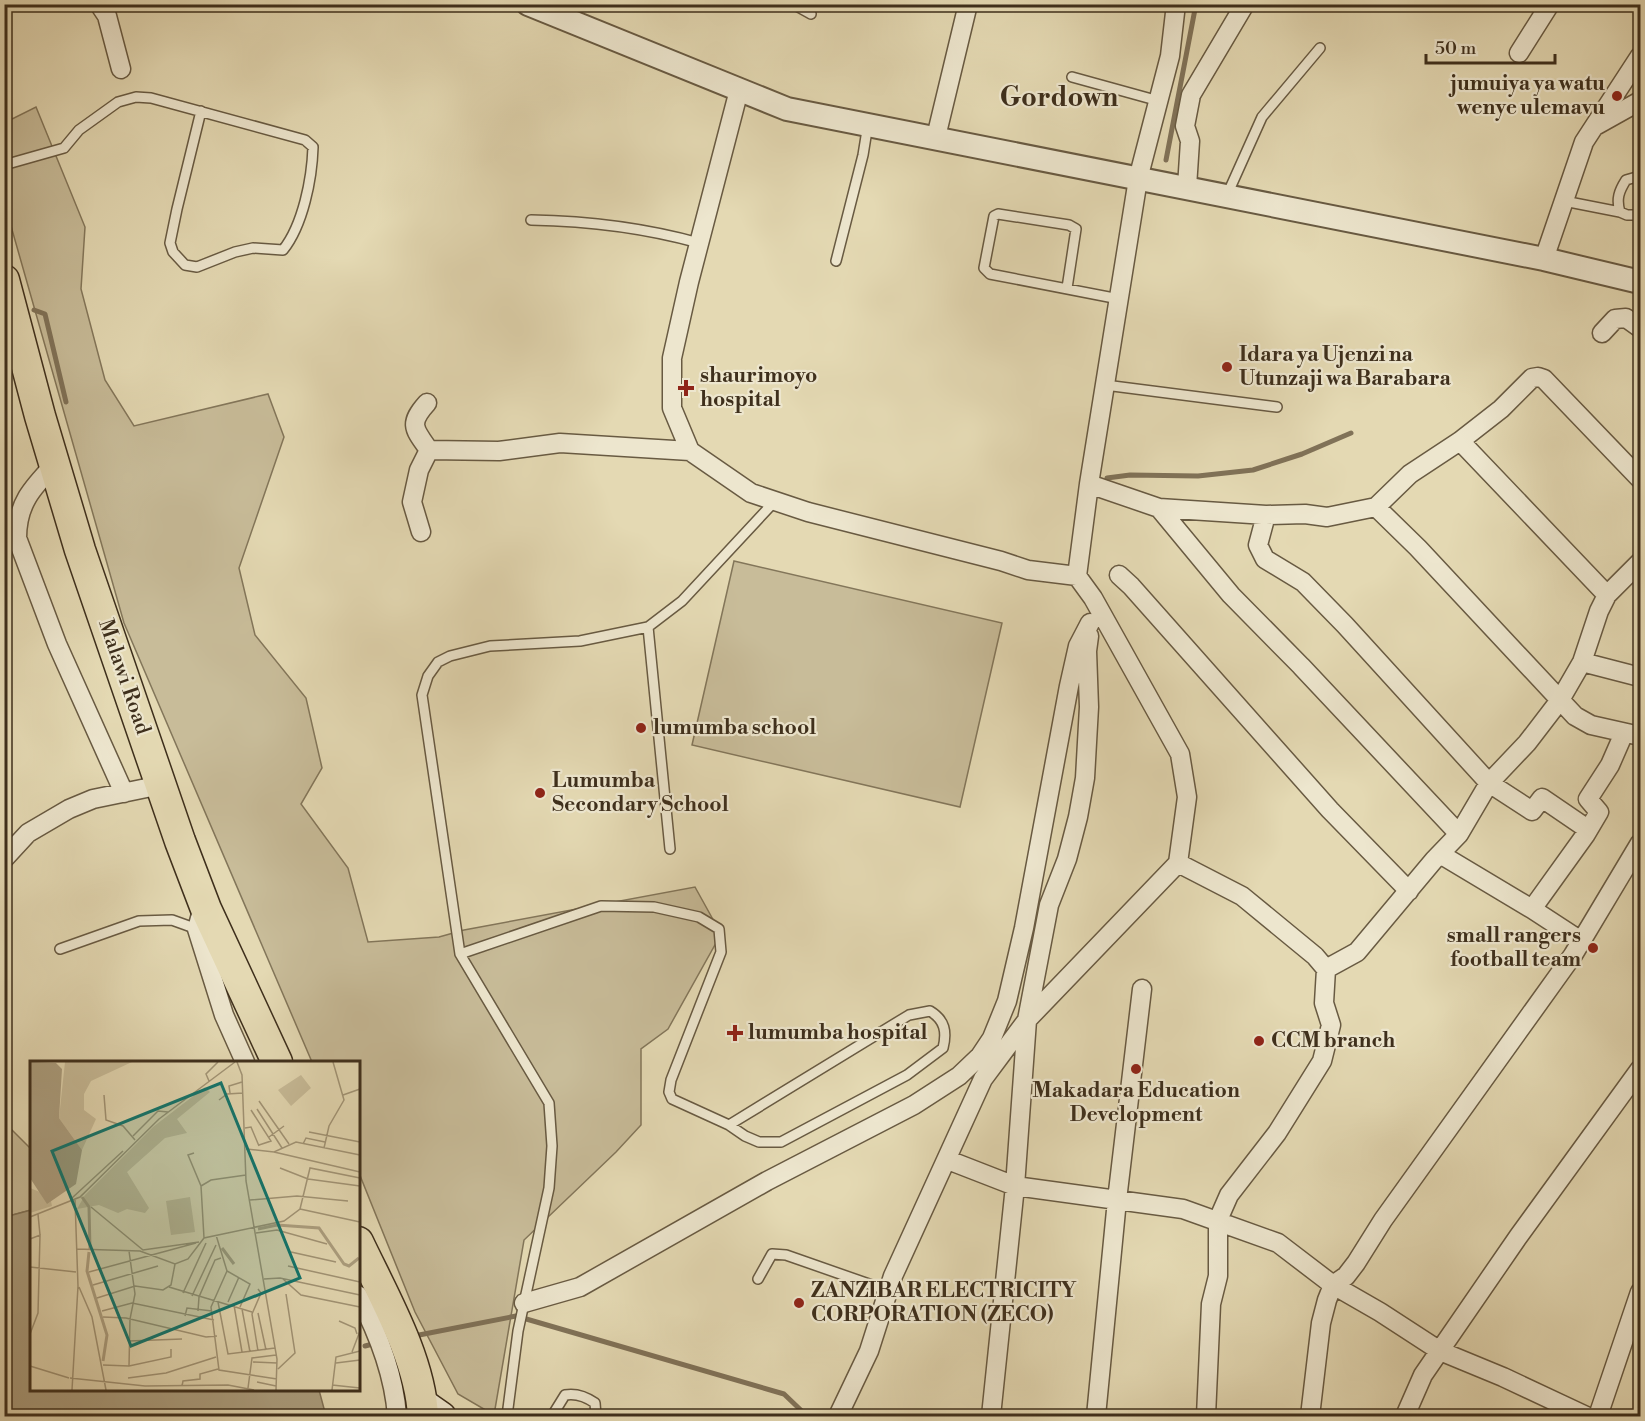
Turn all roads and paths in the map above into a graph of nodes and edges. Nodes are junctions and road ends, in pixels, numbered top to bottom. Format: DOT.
graph roads {
  1 [pos="99,4"];
  2 [pos="528,4"];
  3 [pos="793,4"];
  4 [pos="968,4"];
  5 [pos="1176,4"];
  6 [pos="1245,4"];
  7 [pos="1550,4"];
  8 [pos="557,9"];
  9 [pos="811,14"];
  10 [pos="1320,48"];
  11 [pos="1519,53"];
  12 [pos="1641,56"];
  13 [pos="121,69"];
  14 [pos="1072,76"];
  15 [pos="739,90"];
  16 [pos="1159,101"];
  17 [pos="1641,101"];
  18 [pos="201,111"];
  19 [pos="868,124"];
  20 [pos="1596,125"];
  21 [pos="936,137"];
  22 [pos="4,165"];
  23 [pos="1641,176"];
  24 [pos="1144,180"];
  25 [pos="1180,186"];
  26 [pos="1227,195"];
  27 [pos="1564,201"];
  28 [pos="1620,212"];
  29 [pos="1641,215"];
  30 [pos="531,220"];
  31 [pos="699,243"];
  32 [pos="1544,259"];
  33 [pos="836,261"];
  34 [pos="4,280"];
  35 [pos="1641,282"];
  36 [pos="1067,288"];
  37 [pos="1119,299"];
  38 [pos="1641,328"];
  39 [pos="1602,333"];
  40 [pos="1118,387"];
  41 [pos="427,403"];
  42 [pos="1277,407"];
  43 [pos="1460,441"];
  44 [pos="429,450"];
  45 [pos="690,451"];
  46 [pos="54,465"];
  47 [pos="1641,479"];
  48 [pos="1100,488"];
  49 [pos="775,501"];
  50 [pos="1376,507"];
  51 [pos="1159,508"];
  52 [pos="1197,510"];
  53 [pos="1266,515"];
  54 [pos="420,532"];
  55 [pos="1185,540"];
  56 [pos="1641,562"];
  57 [pos="1119,575"];
  58 [pos="1077,576"];
  59 [pos="1607,595"];
  60 [pos="1093,598"];
  61 [pos="1090,623"];
  62 [pos="648,627"];
  63 [pos="1582,662"];
  64 [pos="1641,677"];
  65 [pos="1560,700"];
  66 [pos="1632,735"];
  67 [pos="1489,783"];
  68 [pos="161,785"];
  69 [pos="124,793"];
  70 [pos="1459,834"];
  71 [pos="1587,834"];
  72 [pos="1641,843"];
  73 [pos="670,849"];
  74 [pos="1440,854"];
  75 [pos="4,859"];
  76 [pos="1178,863"];
  77 [pos="1409,891"];
  78 [pos="1532,909"];
  79 [pos="202,919"];
  80 [pos="1581,942"];
  81 [pos="60,949"];
  82 [pos="460,954"];
  83 [pos="1326,969"];
  84 [pos="1142,989"];
  85 [pos="1027,1020"];
  86 [pos="245,1061"];
  87 [pos="276,1061"];
  88 [pos="1641,1069"];
  89 [pos="729,1125"];
  90 [pos="948,1160"];
  91 [pos="1015,1186"];
  92 [pos="1117,1200"];
  93 [pos="1218,1220"];
  94 [pos="360,1246"];
  95 [pos="758,1279"];
  96 [pos="1333,1285"];
  97 [pos="889,1291"];
  98 [pos="1641,1292"];
  99 [pos="360,1299"];
  100 [pos="523,1306"];
  101 [pos="1440,1351"];
  102 [pos="421,1413"];
  103 [pos="507,1416"];
  104 [pos="552,1416"];
  105 [pos="596,1416"];
  106 [pos="838,1416"];
  107 [pos="991,1416"];
  108 [pos="1096,1416"];
  109 [pos="1206,1416"];
  110 [pos="1310,1416"];
  111 [pos="1405,1416"];
  112 [pos="1586,1416"];
  113 [pos="1598,1416"];
  1 -- 13 [label="street"];
  2 -- 8 [label="street"];
  3 -- 9 [label="lane"];
  4 -- 21 [label="street"];
  5 -- 16 [label="street"];
  6 -- 25 [label="street"];
  7 -- 11 [label="street"];
  8 -- 15 [label="street"];
  10 -- 26 [label="lane"];
  12 -- 20 [label="street"];
  14 -- 16 [label="lane"];
  15 -- 19 [label="street"];
  15 -- 31 [label="street"];
  16 -- 24 [label="street"];
  17 -- 20 [label="street"];
  18 -- 18 [label="lane"];
  18 -- 22 [label="lane"];
  19 -- 21 [label="street"];
  19 -- 33 [label="lane"];
  20 -- 27 [label="street"];
  21 -- 24 [label="street"];
  23 -- 28 [label="lane"];
  24 -- 25 [label="street"];
  24 -- 37 [label="street"];
  25 -- 26 [label="street"];
  26 -- 32 [label="street"];
  27 -- 28 [label="lane"];
  27 -- 32 [label="street"];
  28 -- 29 [label="lane"];
  30 -- 31 [label="lane"];
  31 -- 45 [label="street"];
  32 -- 35 [label="street"];
  34 -- 46 [label="main road, Malawi Road"];
  36 -- 36 [label="lane"];
  36 -- 37 [label="lane"];
  37 -- 40 [label="street"];
  38 -- 39 [label="street"];
  40 -- 42 [label="lane"];
  40 -- 48 [label="street"];
  41 -- 44 [label="street"];
  43 -- 47 [label="street"];
  43 -- 50 [label="street"];
  43 -- 59 [label="street"];
  44 -- 45 [label="street"];
  44 -- 54 [label="street"];
  45 -- 49 [label="street"];
  46 -- 68 [label="main road, Malawi Road"];
  46 -- 69 [label="street"];
  48 -- 51 [label="street"];
  48 -- 58 [label="street"];
  49 -- 58 [label="street"];
  49 -- 62 [label="lane"];
  50 -- 53 [label="street"];
  50 -- 65 [label="street"];
  51 -- 52 [label="street"];
  51 -- 55 [label="street"];
  52 -- 53 [label="street"];
  52 -- 55 [label="street"];
  53 -- 67 [label="street"];
  55 -- 70 [label="street"];
  56 -- 59 [label="street"];
  57 -- 77 [label="street"];
  58 -- 60 [label="street"];
  59 -- 63 [label="street"];
  60 -- 61 [label="street"];
  60 -- 76 [label="street"];
  61 -- 85 [label="street"];
  61 -- 100 [label="street"];
  62 -- 73 [label="lane"];
  62 -- 82 [label="lane"];
  63 -- 64 [label="street"];
  63 -- 65 [label="street"];
  65 -- 66 [label="street"];
  65 -- 67 [label="street"];
  66 -- 71 [label="street"];
  67 -- 70 [label="street"];
  67 -- 71 [label="street"];
  68 -- 69 [label="street"];
  68 -- 79 [label="main road, Malawi Road"];
  69 -- 75 [label="street"];
  70 -- 74 [label="street"];
  71 -- 78 [label="street"];
  72 -- 80 [label="street"];
  74 -- 77 [label="street"];
  74 -- 78 [label="street"];
  76 -- 83 [label="street"];
  76 -- 85 [label="street"];
  77 -- 83 [label="street"];
  78 -- 80 [label="street"];
  79 -- 81 [label="lane"];
  79 -- 86 [label="street"];
  79 -- 87 [label="main road, Malawi Road"];
  80 -- 96 [label="street"];
  82 -- 89 [label="lane"];
  82 -- 100 [label="lane"];
  83 -- 93 [label="street"];
  84 -- 92 [label="street"];
  85 -- 90 [label="street"];
  85 -- 91 [label="street"];
  88 -- 101 [label="street"];
  89 -- 89 [label="lane"];
  90 -- 91 [label="street"];
  90 -- 97 [label="street"];
  91 -- 92 [label="street"];
  91 -- 107 [label="street"];
  92 -- 93 [label="street"];
  92 -- 108 [label="street"];
  93 -- 96 [label="street"];
  93 -- 109 [label="street"];
  94 -- 102 [label="main road"];
  95 -- 97 [label="lane"];
  96 -- 101 [label="street"];
  96 -- 110 [label="street"];
  97 -- 106 [label="street"];
  98 -- 113 [label="street"];
  99 -- 102 [label="street"];
  100 -- 103 [label="lane"];
  101 -- 111 [label="street"];
  101 -- 112 [label="street"];
  104 -- 105 [label="lane"];
}
